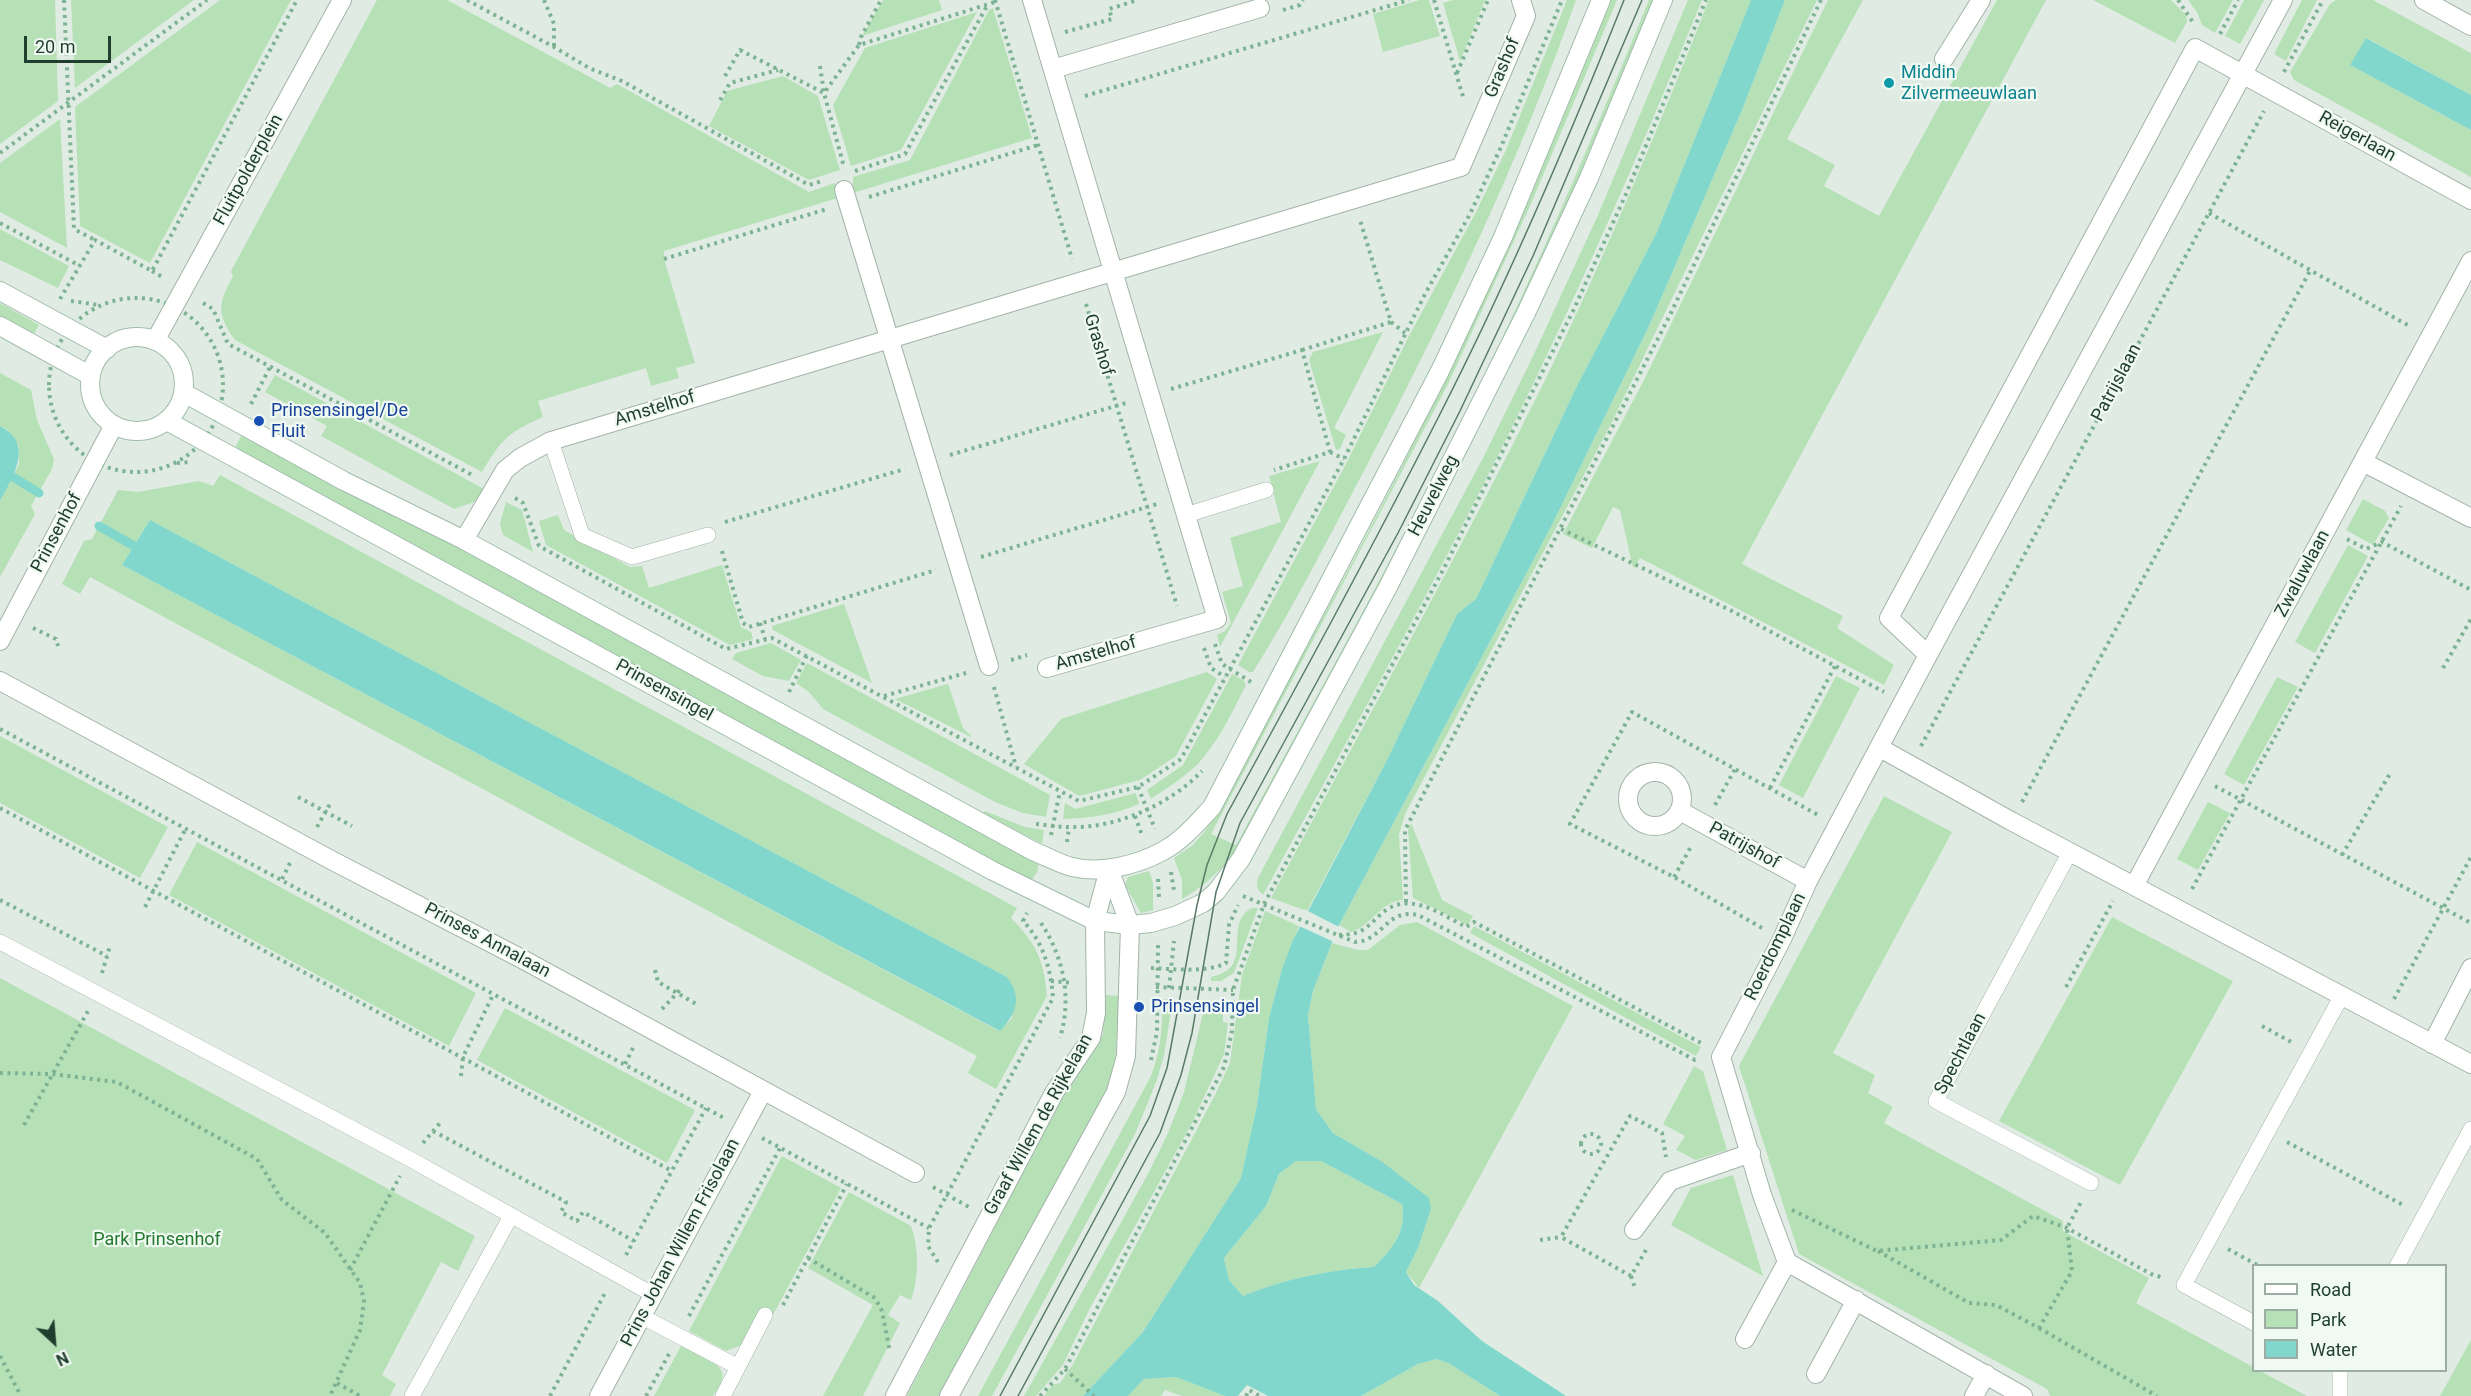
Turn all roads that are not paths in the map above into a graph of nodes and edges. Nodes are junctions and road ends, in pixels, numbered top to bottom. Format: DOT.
graph roads {
  1 [pos="342,0"];
  2 [pos="1032,0"];
  3 [pos="1521,0"];
  4 [pos="1601,0"];
  5 [pos="1663,0"];
  6 [pos="1981,0"];
  7 [pos="2283,0"];
  8 [pos="2424,0"];
  9 [pos="1260,8"];
  10 [pos="2471,26"];
  11 [pos="1944,59"];
  12 [pos="1053,69"];
  13 [pos="2242,75"];
  14 [pos="845,182"];
  15 [pos="2471,200"];
  16 [pos="2471,261"];
  17 [pos="1114,270"];
  18 [pos="0,291"];
  19 [pos="0,326"];
  20 [pos="889,339"];
  21 [pos="155,341"];
  22 [pos="107,349"];
  23 [pos="91,376"];
  24 [pos="184,393"];
  25 [pos="167,421"];
  26 [pos="114,425"];
  27 [pos="551,441"];
  28 [pos="2363,462"];
  29 [pos="1266,490"];
  30 [pos="1184,506"];
  31 [pos="2471,518"];
  32 [pos="708,535"];
  33 [pos="464,540"];
  34 [pos="1217,620"];
  35 [pos="0,641"];
  36 [pos="1928,655"];
  37 [pos="989,666"];
  38 [pos="1047,668"];
  39 [pos="0,681"];
  40 [pos="1880,748"];
  41 [pos="1680,811"];
  42 [pos="2070,852"];
  43 [pos="1109,869"];
  44 [pos="1808,881"];
  45 [pos="2129,883"];
  46 [pos="1095,921"];
  47 [pos="1130,925"];
  48 [pos="0,942"];
  49 [pos="2471,968"];
  50 [pos="2341,997"];
  51 [pos="2432,1044"];
  52 [pos="2471,1064"];
  53 [pos="763,1091"];
  54 [pos="2471,1130"];
  55 [pos="1751,1153"];
  56 [pos="915,1173"];
  57 [pos="2091,1183"];
  58 [pos="511,1216"];
  59 [pos="1634,1230"];
  60 [pos="1787,1262"];
  61 [pos="2398,1264"];
  62 [pos="652,1294"];
  63 [pos="1856,1300"];
  64 [pos="772,1315"];
  65 [pos="641,1316"];
  66 [pos="2252,1322"];
  67 [pos="1745,1339"];
  68 [pos="738,1366"];
  69 [pos="2340,1372"];
  70 [pos="1816,1374"];
  71 [pos="1986,1374"];
  72 [pos="412,1396"];
  73 [pos="599,1396"];
  74 [pos="723,1396"];
  75 [pos="896,1396"];
  76 [pos="949,1396"];
  77 [pos="1974,1396"];
  78 [pos="2023,1396"];
  79 [pos="2340,1396"];
  1 -- 21 [label="street, Fluitpolderplein"];
  2 -- 12 [label="street, Grashof"];
  3 -- 17 [label="street, Grashof"];
  4 -- 43 [label="street"];
  5 -- 47 [label="street, Heuvelweg"];
  6 -- 11 [label="street"];
  7 -- 13 [label="street, Patrijslaan"];
  8 -- 10 [label="street"];
  9 -- 12 [label="street"];
  12 -- 17 [label="street, Grashof"];
  13 -- 15 [label="street, Reigerlaan"];
  13 -- 36 [label="street, Patrijslaan"];
  13 -- 36 [label="street"];
  14 -- 20 [label="street"];
  16 -- 28 [label="street, Zwaluwlaan"];
  17 -- 20 [label="street, Amstelhof"];
  17 -- 30 [label="street, Grashof"];
  18 -- 22 [label="street"];
  19 -- 23 [label="street"];
  20 -- 27 [label="street, Amstelhof"];
  20 -- 37 [label="street"];
  21 -- 22 [label="street"];
  21 -- 24 [label="street"];
  22 -- 23 [label="street"];
  23 -- 26 [label="street"];
  24 -- 25 [label="street"];
  24 -- 33 [label="street, Prinsensingel"];
  25 -- 26 [label="street"];
  25 -- 46 [label="street, Prinsensingel"];
  26 -- 35 [label="street, Prinsenhof"];
  27 -- 32 [label="lane"];
  27 -- 33 [label="street, Amstelhof"];
  28 -- 31 [label="street"];
  28 -- 45 [label="street, Zwaluwlaan"];
  29 -- 30 [label="lane"];
  30 -- 34 [label="street, Grashof"];
  33 -- 43 [label="street, Prinsensingel"];
  34 -- 38 [label="street, Amstelhof"];
  36 -- 40 [label="street, Patrijslaan"];
  39 -- 53 [label="street, Prinses Annalaan"];
  40 -- 42 [label="street"];
  40 -- 44 [label="street, Roerdomplaan"];
  41 -- 44 [label="street, Patrijshof"];
  42 -- 45 [label="street"];
  42 -- 57 [label="lane, Spechtlaan"];
  43 -- 46 [label="street, Graaf Willem de Rijkelaan"];
  43 -- 47 [label="street"];
  44 -- 55 [label="street, Roerdomplaan"];
  45 -- 50 [label="street"];
  46 -- 47 [label="street, Prinsensingel"];
  46 -- 75 [label="street, Graaf Willem de Rijkelaan"];
  47 -- 76 [label="street"];
  48 -- 58 [label="lane"];
  49 -- 51 [label="street"];
  50 -- 51 [label="street"];
  50 -- 66 [label="lane"];
  51 -- 52 [label="street"];
  53 -- 56 [label="street, Prinses Annalaan"];
  53 -- 62 [label="street, Prins Johan Willem Frisolaan"];
  54 -- 61 [label="lane"];
  55 -- 59 [label="street"];
  55 -- 60 [label="street"];
  58 -- 62 [label="lane"];
  58 -- 72 [label="lane"];
  60 -- 63 [label="street"];
  60 -- 67 [label="street"];
  62 -- 65 [label="street, Prins Johan Willem Frisolaan"];
  63 -- 70 [label="street"];
  63 -- 71 [label="street"];
  64 -- 68 [label="lane"];
  65 -- 68 [label="lane"];
  65 -- 73 [label="street, Prins Johan Willem Frisolaan"];
  68 -- 74 [label="lane"];
  69 -- 79 [label="lane"];
  71 -- 77 [label="street"];
  71 -- 78 [label="street"];
}
